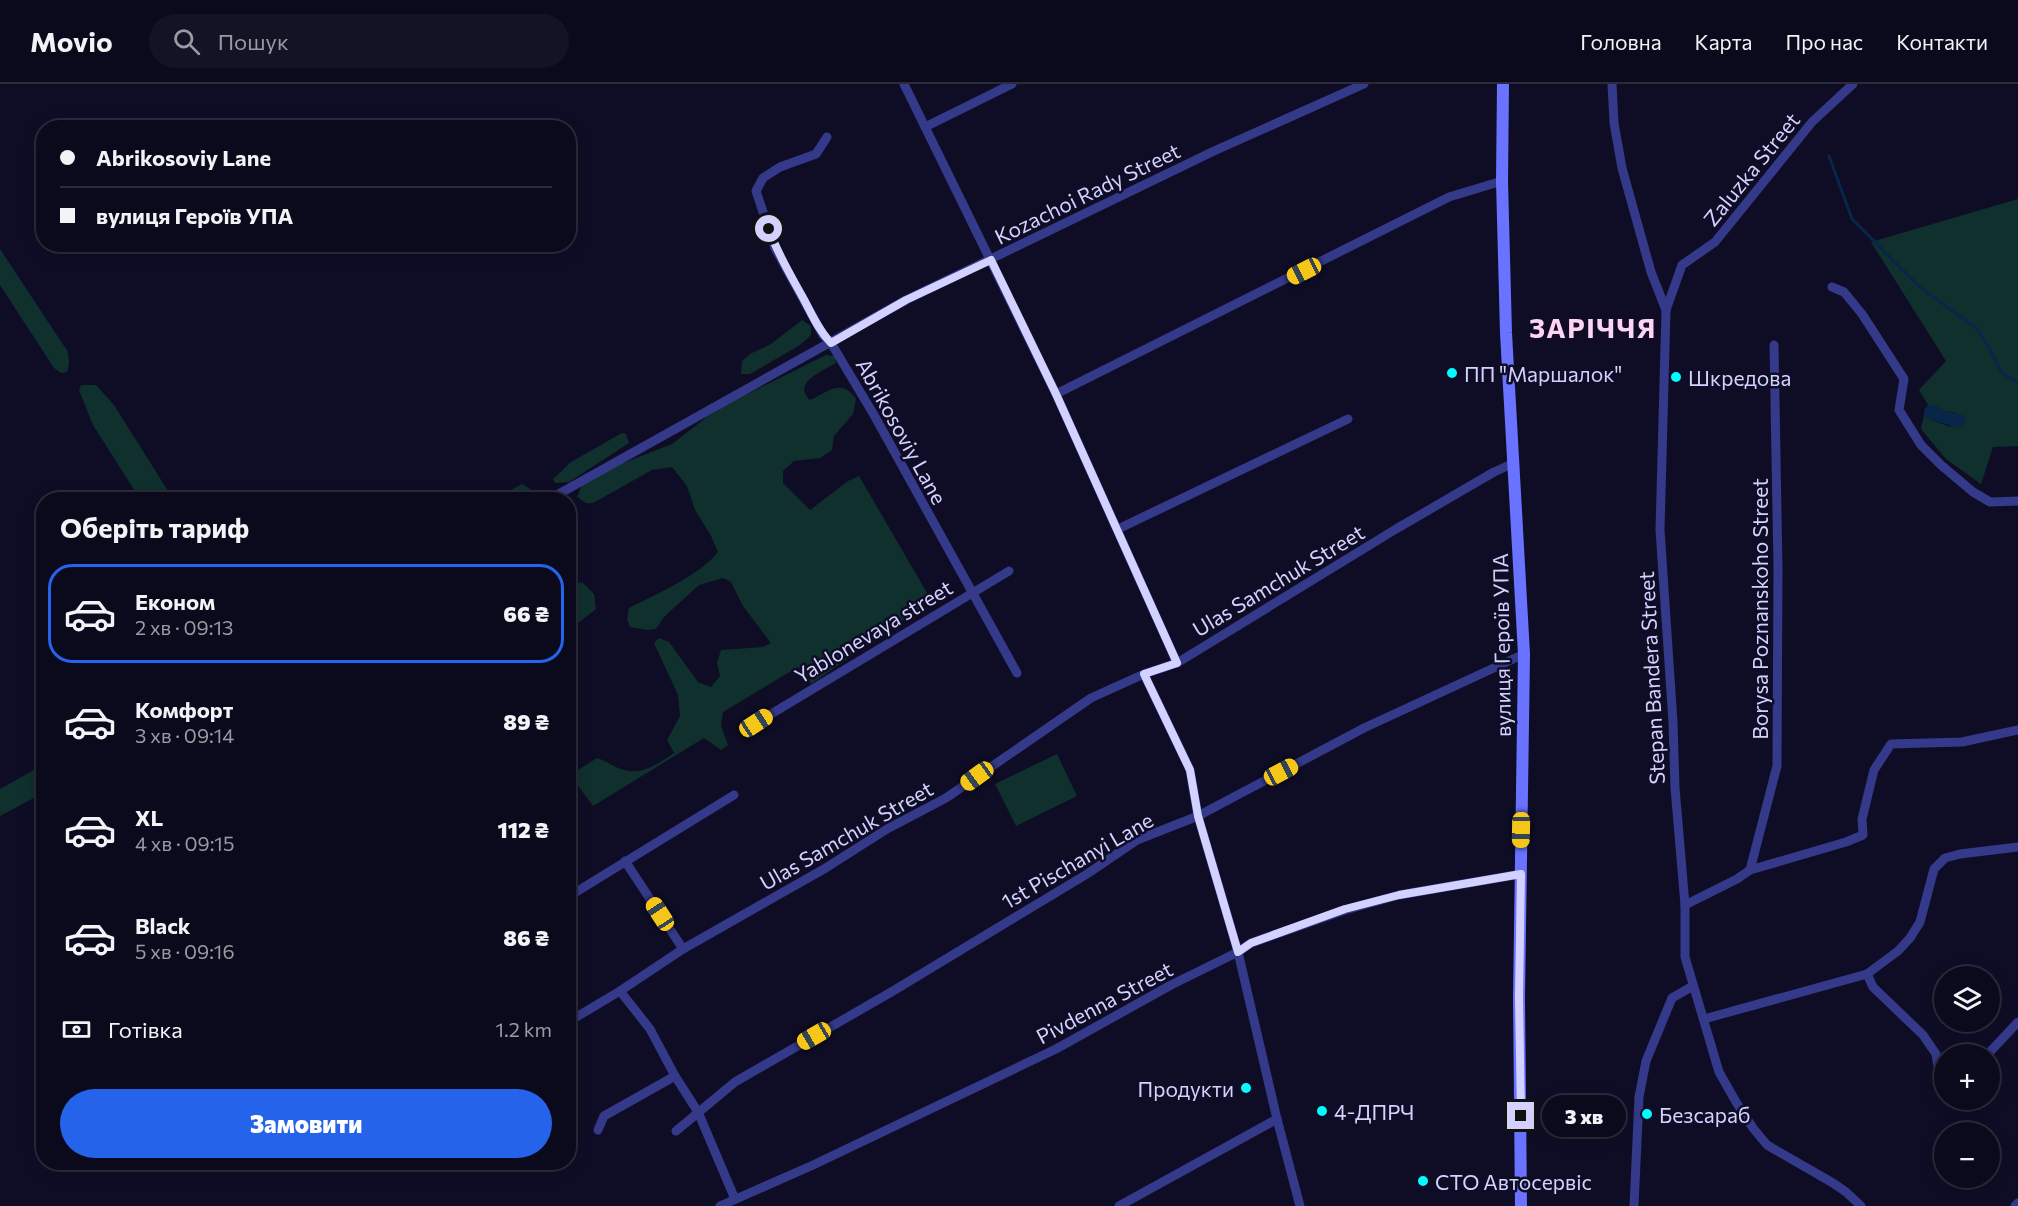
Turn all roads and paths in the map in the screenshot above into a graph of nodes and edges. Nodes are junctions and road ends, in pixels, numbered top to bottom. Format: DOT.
graph roads {
  1 [pos="904,84"];
  2 [pos="1012,84"];
  3 [pos="1364,84"];
  4 [pos="1503,84"];
  5 [pos="1612,84"];
  6 [pos="1853,84"];
  7 [pos="925,127"];
  8 [pos="827,138"];
  9 [pos="1502,181"];
  10 [pos="991,260"];
  11 [pos="1832,287"];
  12 [pos="1666,310"];
  13 [pos="831,343"];
  14 [pos="1774,345"];
  15 [pos="1056,394"];
  16 [pos="1348,419"];
  17 [pos="1514,463"];
  18 [pos="562,492"];
  19 [pos="2018,501"];
  20 [pos="1118,530"];
  21 [pos="1009,571"];
  22 [pos="972,593"];
  23 [pos="1524,654"];
  24 [pos="1177,663"];
  25 [pos="1017,673"];
  26 [pos="1144,674"];
  27 [pos="756,723"];
  28 [pos="2018,730"];
  29 [pos="734,795"];
  30 [pos="1198,816"];
  31 [pos="2018,847"];
  32 [pos="626,861"];
  33 [pos="1750,870"];
  34 [pos="1521,874"];
  35 [pos="576,892"];
  36 [pos="1685,905"];
  37 [pos="683,949"];
  38 [pos="1238,952"];
  39 [pos="1868,974"];
  40 [pos="1693,986"];
  41 [pos="620,991"];
  42 [pos="576,1017"];
  43 [pos="1704,1019"];
  44 [pos="2018,1022"];
  45 [pos="1997,1044"];
  46 [pos="1934,1051"];
  47 [pos="675,1076"];
  48 [pos="698,1112"];
  49 [pos="1277,1119"];
  50 [pos="598,1130"];
  51 [pos="676,1131"];
  52 [pos="735,1199"];
  53 [pos="720,1206"];
  54 [pos="1119,1206"];
  55 [pos="1300,1206"];
  56 [pos="1521,1206"];
  57 [pos="1634,1206"];
  58 [pos="1861,1206"];
  1 -- 7 [label="street"];
  2 -- 7 [label="street"];
  3 -- 10 [label="street, Kozachoi Rady Street"];
  4 -- 9 [label="street, вулиця Героїв УПА"];
  5 -- 12 [label="street, Stepan Bandera Street"];
  6 -- 12 [label="street, Zaluzka Street"];
  7 -- 10 [label="street"];
  8 -- 13 [label="street, Abrikosoviy Lane"];
  9 -- 15 [label="street"];
  9 -- 17 [label="street, вулиця Героїв УПА"];
  10 -- 13 [label="street, Kozachoi Rady Street"];
  10 -- 15 [label="street"];
  11 -- 19 [label="street"];
  12 -- 36 [label="street, Stepan Bandera Street"];
  13 -- 18 [label="street, Kozachoi Rady Street"];
  13 -- 22 [label="street, Abrikosoviy Lane"];
  14 -- 33 [label="street, Borysa Poznanskoho Street"];
  15 -- 20 [label="street"];
  16 -- 20 [label="street"];
  17 -- 23 [label="street, вулиця Героїв УПА"];
  17 -- 24 [label="street, Ulas Samchuk Street"];
  20 -- 24 [label="street"];
  21 -- 22 [label="street, Yablonevaya street"];
  22 -- 25 [label="street, Abrikosoviy Lane"];
  22 -- 27 [label="street, Yablonevaya street"];
  23 -- 30 [label="street, 1st Pischanyi Lane"];
  23 -- 34 [label="street, вулиця Героїв УПА"];
  24 -- 26 [label="street, Ulas Samchuk Street"];
  26 -- 30 [label="street"];
  26 -- 37 [label="street, Ulas Samchuk Street"];
  28 -- 33 [label="street"];
  29 -- 32 [label="street"];
  30 -- 38 [label="street"];
  30 -- 48 [label="street, 1st Pischanyi Lane"];
  31 -- 39 [label="street"];
  32 -- 35 [label="street"];
  32 -- 37 [label="street"];
  33 -- 36 [label="street"];
  34 -- 38 [label="street, Pivdenna Street"];
  34 -- 56 [label="street, вулиця Героїв УПА"];
  36 -- 40 [label="street, Stepan Bandera Street"];
  37 -- 41 [label="street, Ulas Samchuk Street"];
  38 -- 49 [label="street"];
  38 -- 52 [label="street, Pivdenna Street"];
  39 -- 43 [label="street"];
  39 -- 46 [label="street"];
  40 -- 43 [label="street, Stepan Bandera Street"];
  40 -- 57 [label="street"];
  41 -- 42 [label="street, Ulas Samchuk Street"];
  41 -- 47 [label="street"];
  43 -- 58 [label="street, Stepan Bandera Street"];
  44 -- 45 [label="street"];
  47 -- 48 [label="street"];
  47 -- 50 [label="street"];
  48 -- 51 [label="street, 1st Pischanyi Lane"];
  48 -- 52 [label="street"];
  49 -- 54 [label="street"];
  49 -- 55 [label="street"];
  52 -- 53 [label="street, Pivdenna Street"];
}
